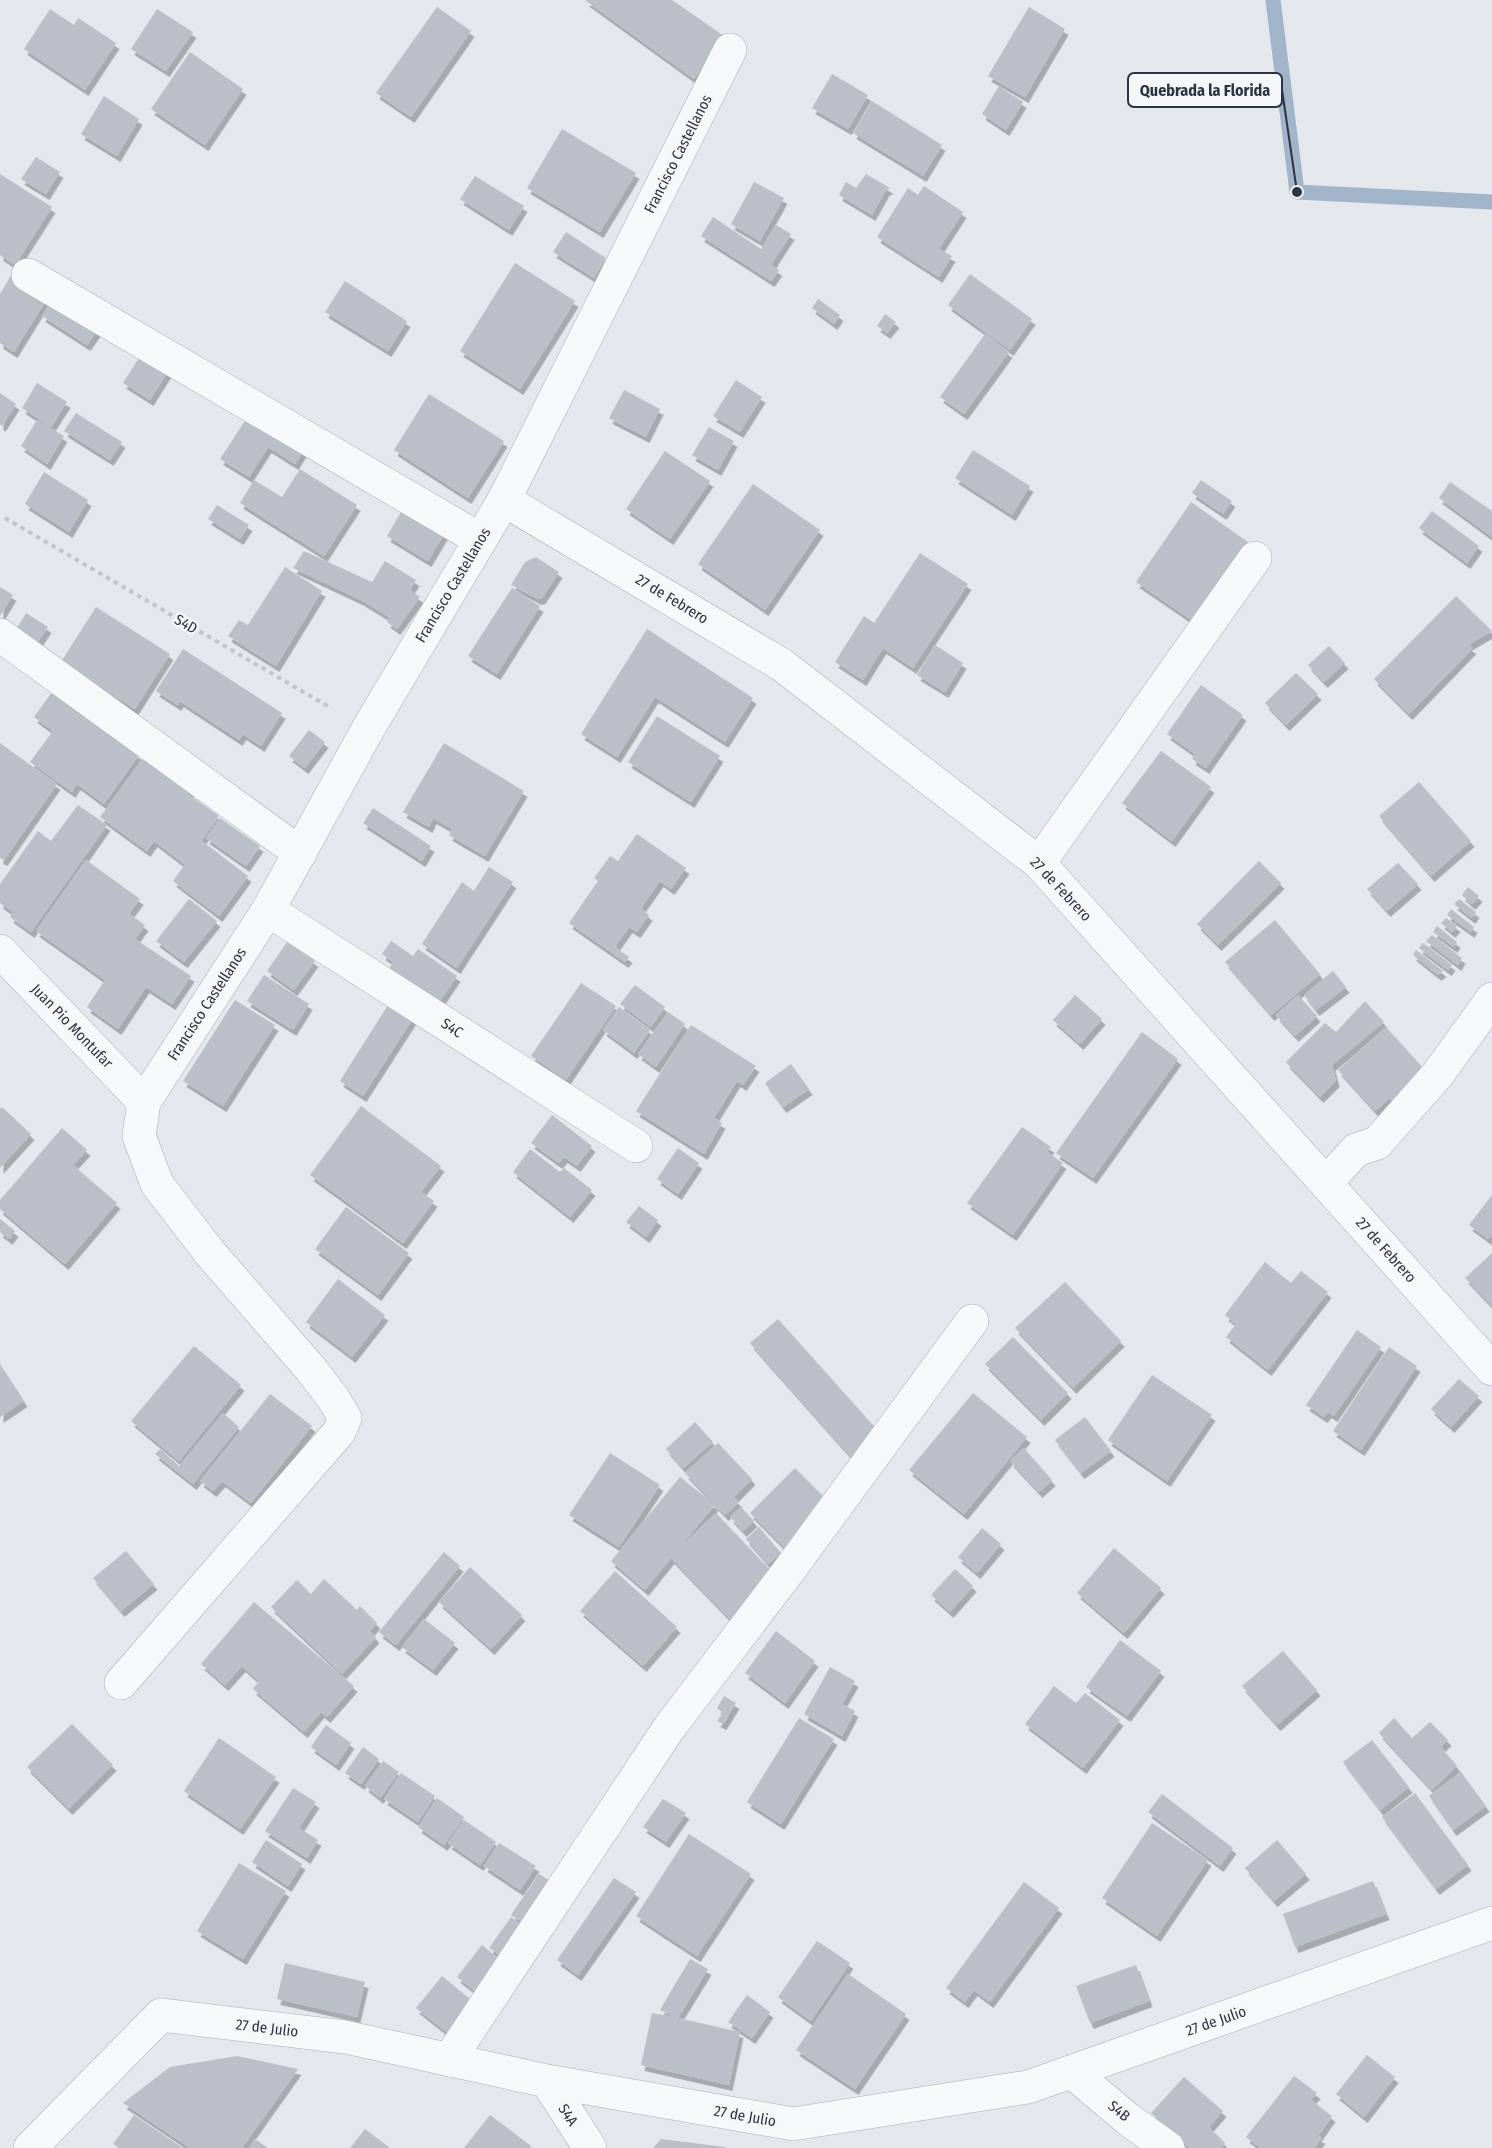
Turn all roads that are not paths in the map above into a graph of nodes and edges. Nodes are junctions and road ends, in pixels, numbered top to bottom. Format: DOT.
graph roads {
  1 [pos="730,50"];
  2 [pos="28,275"];
  3 [pos="504,500"];
  4 [pos="481,540"];
  5 [pos="1255,558"];
  6 [pos="0,635"];
  7 [pos="300,853"];
  8 [pos="1040,863"];
  9 [pos="268,910"];
  10 [pos="0,951"];
  11 [pos="1492,999"];
  12 [pos="144,1101"];
  13 [pos="636,1146"];
  14 [pos="1326,1183"];
  15 [pos="972,1321"];
  16 [pos="1492,1369"];
  17 [pos="121,1683"];
  18 [pos="1492,1923"];
  19 [pos="449,2060"];
  20 [pos="1072,2072"];
  21 [pos="547,2081"];
  22 [pos="30,2148"];
  23 [pos="590,2148"];
  24 [pos="1168,2148"];
  1 -- 3 [label="street, Francisco Castellanos"];
  2 -- 4 [label="street"];
  3 -- 4 [label="street, Francisco Castellanos"];
  3 -- 8 [label="street, 27 de Febrero"];
  4 -- 7 [label="street, Francisco Castellanos"];
  5 -- 8 [label="street"];
  6 -- 7 [label="street"];
  7 -- 9 [label="street, Francisco Castellanos"];
  8 -- 14 [label="street, 27 de Febrero"];
  9 -- 12 [label="street, Francisco Castellanos"];
  9 -- 13 [label="street, S4C"];
  10 -- 12 [label="street, Juan Pio Montufar"];
  11 -- 14 [label="street"];
  12 -- 17 [label="street"];
  14 -- 16 [label="street, 27 de Febrero"];
  15 -- 19 [label="street"];
  18 -- 20 [label="street, 27 de Julio"];
  19 -- 21 [label="street, 27 de Julio"];
  19 -- 22 [label="street, 27 de Julio"];
  20 -- 21 [label="street, 27 de Julio"];
  20 -- 24 [label="street, S4B"];
  21 -- 23 [label="street, S4A"];
}
